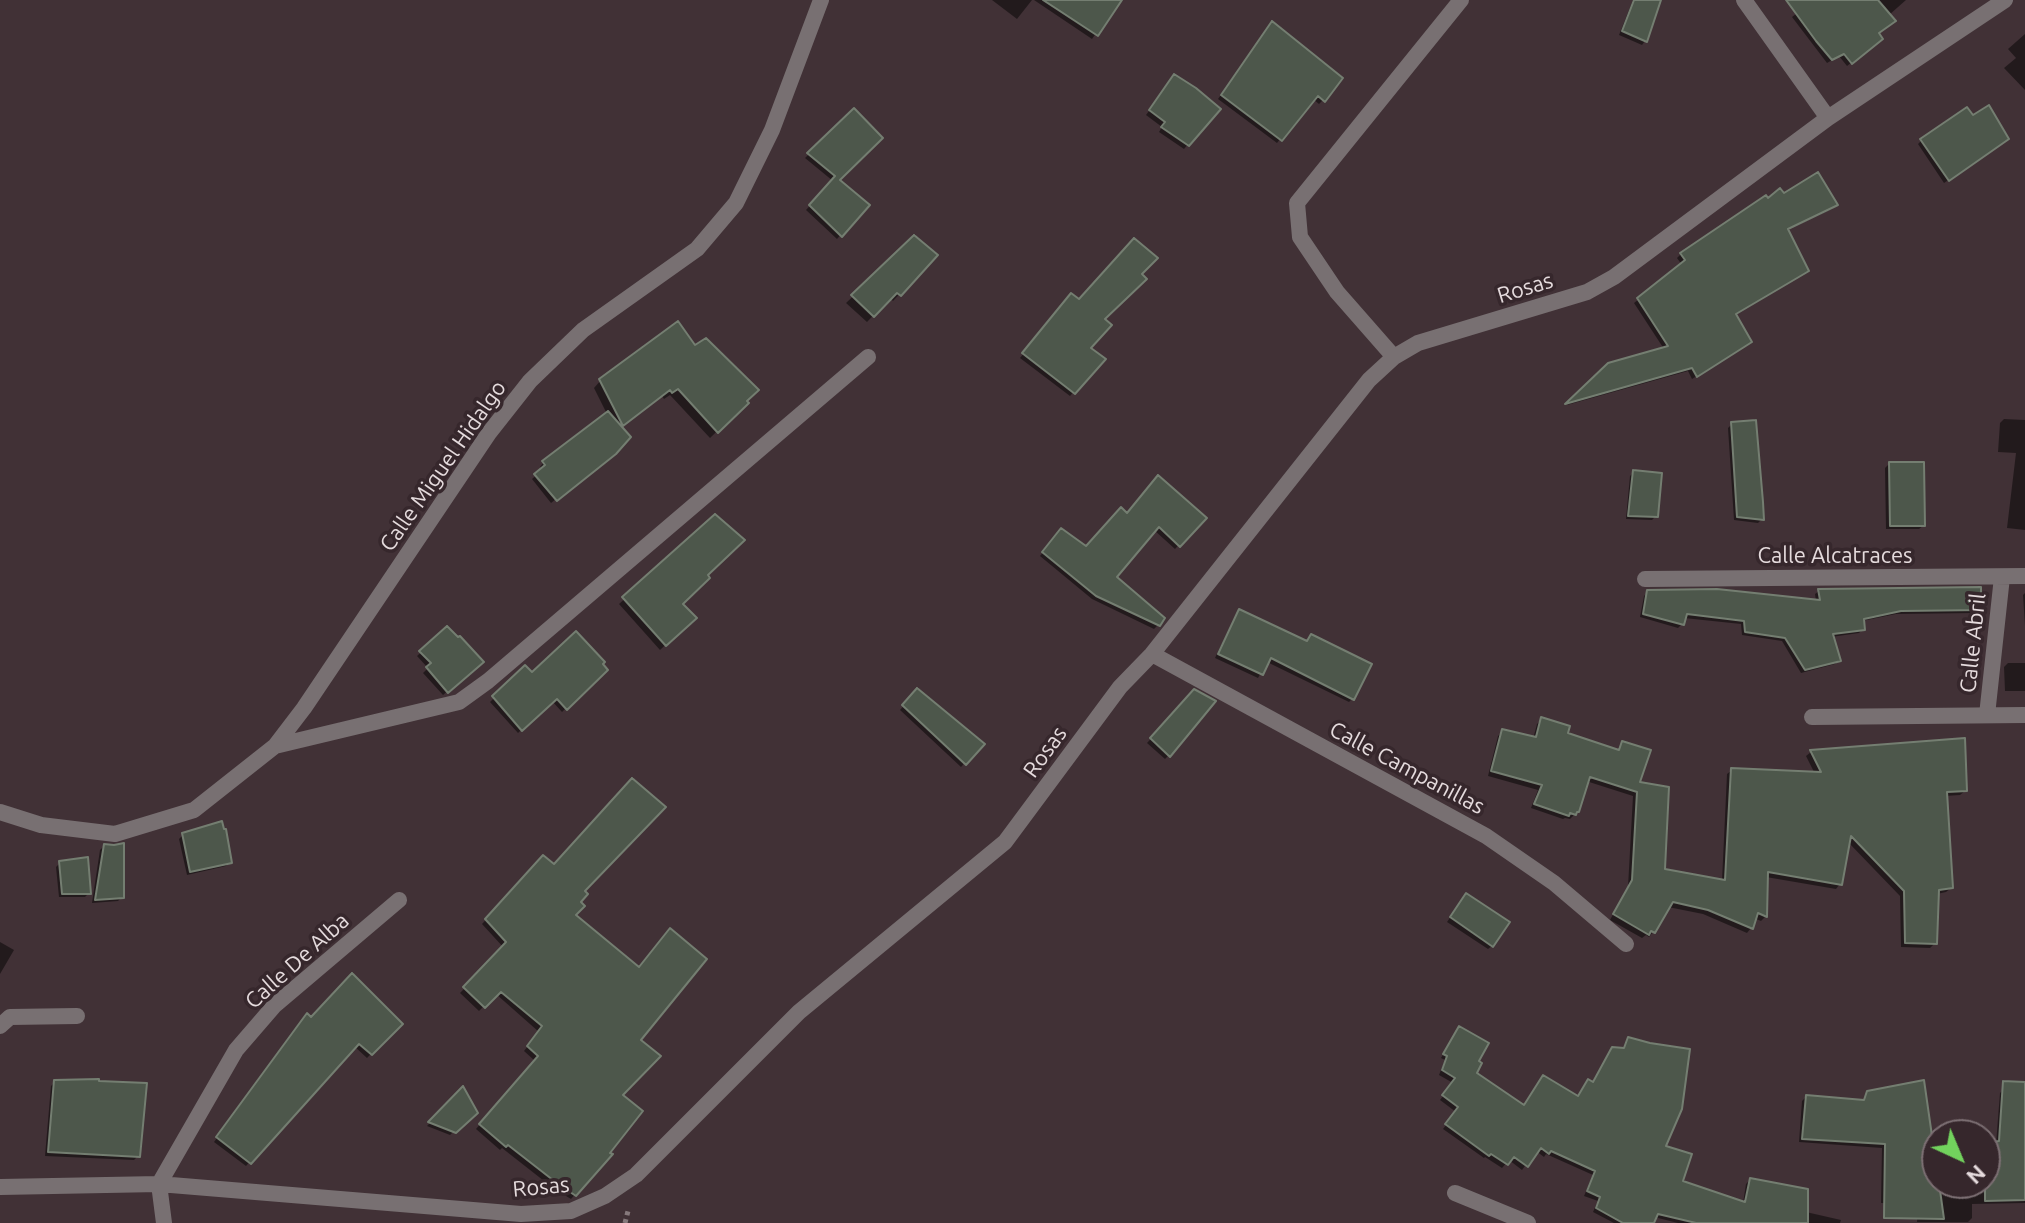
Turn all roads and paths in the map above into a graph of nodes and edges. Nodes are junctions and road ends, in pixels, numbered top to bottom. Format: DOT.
graph roads {
  1 [pos="821,0"];
  2 [pos="1461,0"];
  3 [pos="1744,0"];
  4 [pos="2005,0"];
  5 [pos="1828,118"];
  6 [pos="868,357"];
  7 [pos="1394,357"];
  8 [pos="2025,576"];
  9 [pos="2002,577"];
  10 [pos="1645,579"];
  11 [pos="1152,654"];
  12 [pos="1987,715"];
  13 [pos="2025,715"];
  14 [pos="1812,717"];
  15 [pos="275,746"];
  16 [pos="0,812"];
  17 [pos="399,900"];
  18 [pos="1626,944"];
  19 [pos="77,1016"];
  20 [pos="0,1026"];
  21 [pos="159,1184"];
  22 [pos="0,1187"];
  23 [pos="1455,1193"];
  24 [pos="164,1223"];
  25 [pos="1528,1223"];
  1 -- 15 [label="street, Calle Miguel Hidalgo"];
  2 -- 7 [label="street"];
  3 -- 5 [label="street"];
  4 -- 5 [label="street, Rosas"];
  5 -- 7 [label="street, Rosas"];
  6 -- 15 [label="street, Calle Miguel Hidalgo"];
  7 -- 11 [label="street, Rosas"];
  8 -- 9 [label="street, Calle Alcatraces"];
  9 -- 10 [label="street, Calle Alcatraces"];
  9 -- 12 [label="street, Calle Abril"];
  11 -- 18 [label="street, Calle Campanillas"];
  11 -- 21 [label="street, Rosas"];
  12 -- 13 [label="street"];
  12 -- 14 [label="street"];
  15 -- 16 [label="street, Calle Miguel Hidalgo"];
  17 -- 21 [label="street, Calle De Alba"];
  19 -- 20 [label="street"];
  21 -- 22 [label="street, Rosas"];
  21 -- 24 [label="street"];
  23 -- 25 [label="street"];
}
